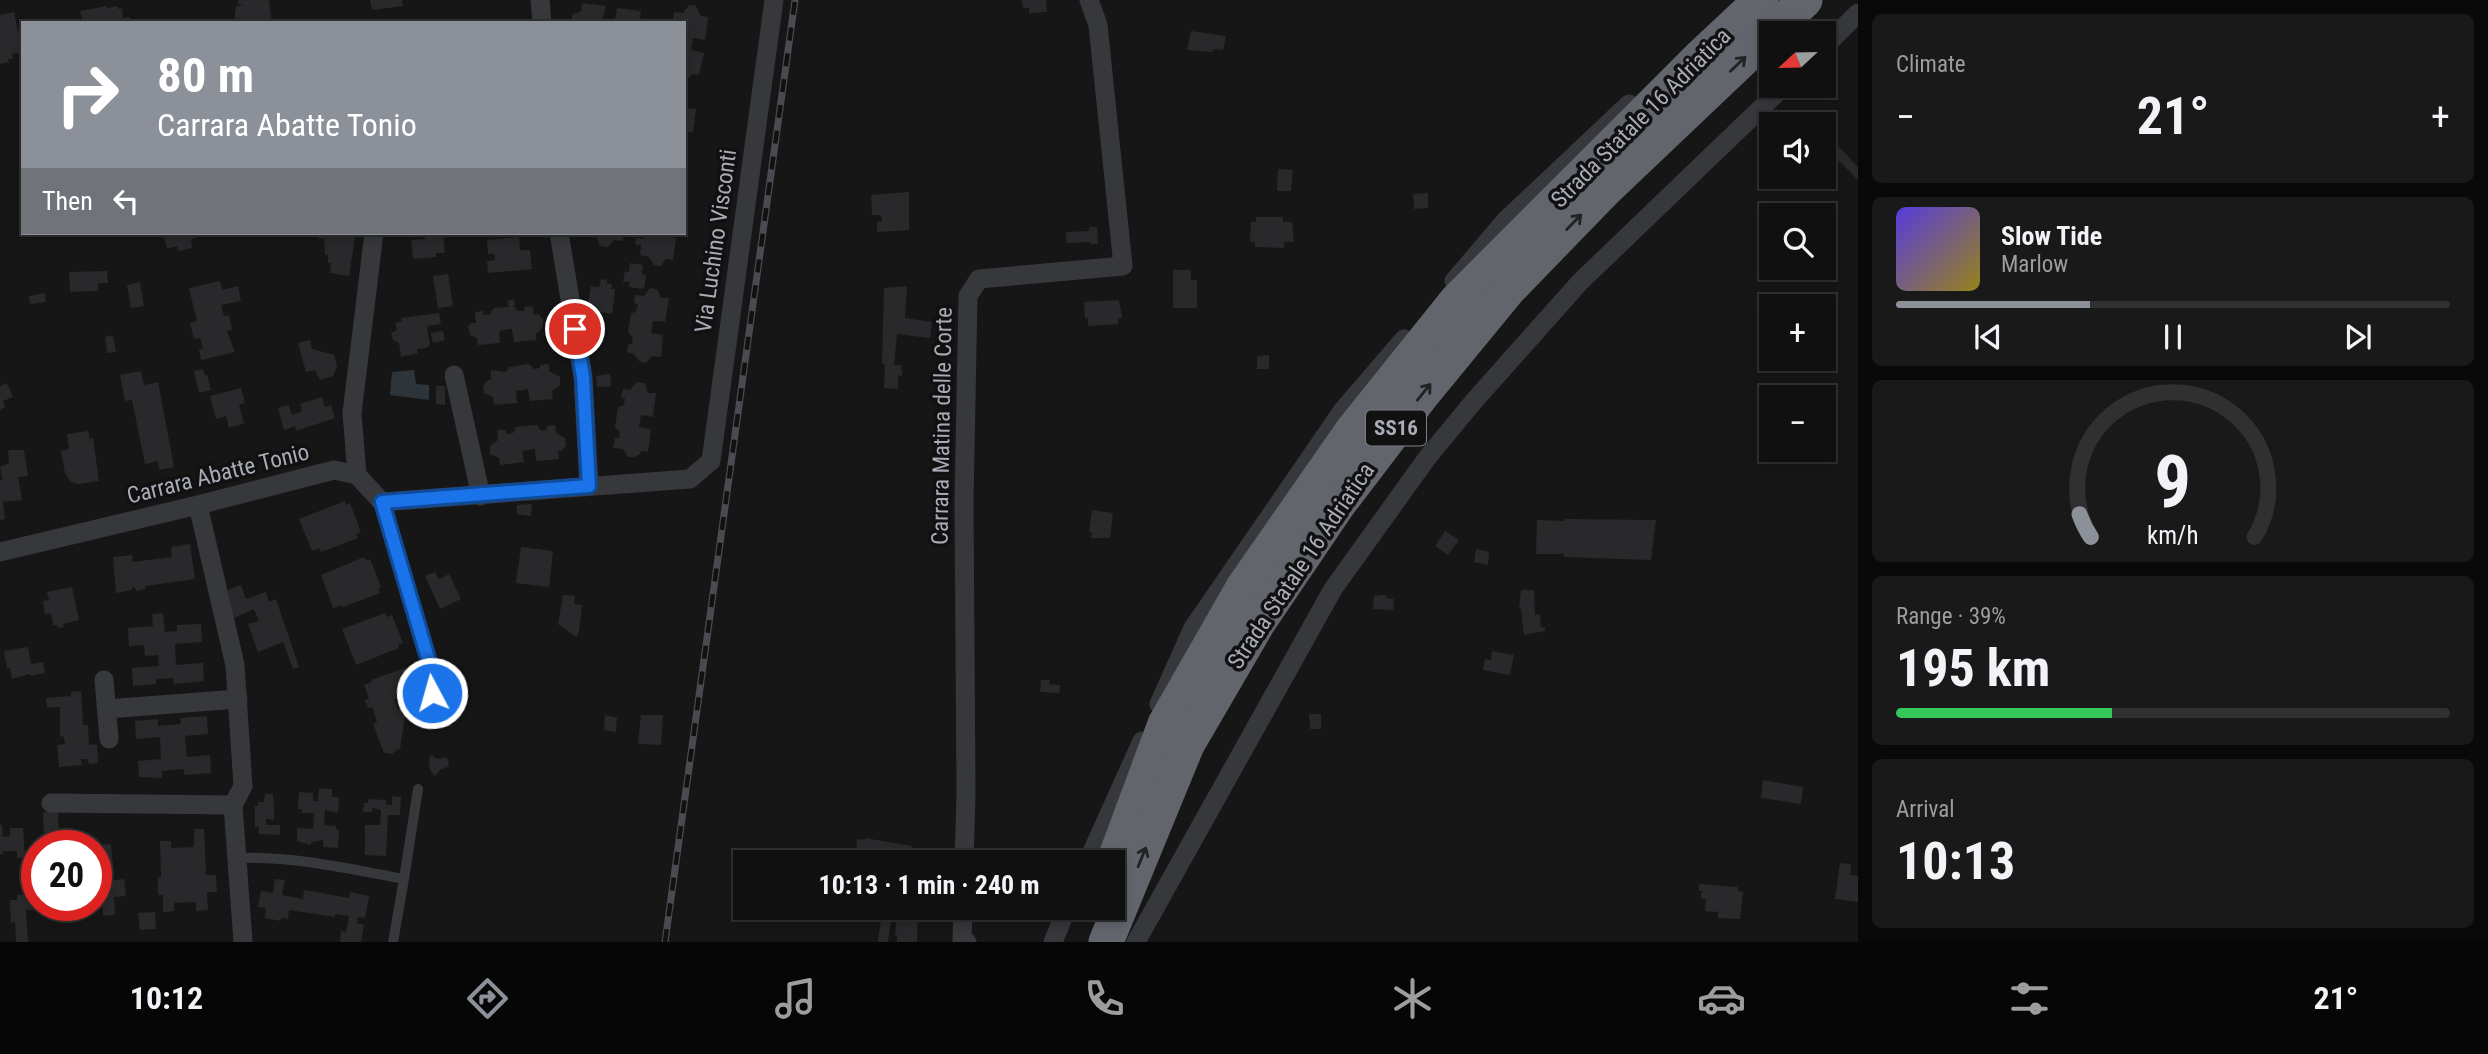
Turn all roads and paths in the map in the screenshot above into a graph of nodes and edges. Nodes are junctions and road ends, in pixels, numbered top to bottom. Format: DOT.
graph roads {
  1 [pos="540,0"];
  2 [pos="774,0"];
  3 [pos="1089,0"];
  4 [pos="1740,0"];
  5 [pos="1761,0"];
  6 [pos="1805,0"];
  7 [pos="1858,13"];
  8 [pos="542,21"];
  9 [pos="1836,35"];
  10 [pos="1772,98"];
  11 [pos="374,235"];
  12 [pos="559,235"];
  13 [pos="454,375"];
  14 [pos="357,475"];
  15 [pos="589,486"];
  16 [pos="481,496"];
  17 [pos="382,502"];
  18 [pos="198,505"];
  19 [pos="0,552"];
  20 [pos="104,680"];
  21 [pos="432,693"];
  22 [pos="238,699"];
  23 [pos="107,709"];
  24 [pos="109,739"];
  25 [pos="418,789"];
  26 [pos="51,803"];
  27 [pos="233,805"];
  28 [pos="964,850"];
  29 [pos="1093,850"];
  30 [pos="1118,850"];
  31 [pos="238,859"];
  32 [pos="404,879"];
  33 [pos="963,920"];
  34 [pos="1062,920"];
  35 [pos="1091,920"];
  36 [pos="243,942"];
  37 [pos="393,942"];
  38 [pos="967,942"];
  39 [pos="1053,942"];
  40 [pos="1082,942"];
  41 [pos="1106,942"];
  42 [pos="1136,942"];
  1 -- 8 [label="street"];
  2 -- 15 [label="street, Via Luchino Visconti"];
  3 -- 28 [label="street, Carrara Matina delle Corte"];
  4 -- 29 [label="street"];
  5 -- 30 [label="highway, Strada Statale 16 Adriatica / SS16"];
  41 -- 6 [label="highway, Strada Statale 16 Adriatica / SS16, one-way"];
  7 -- 9 [label="street"];
  10 -- 42 [label="street"];
  11 -- 14 [label="street"];
  12 -- 15 [label="street"];
  13 -- 16 [label="street"];
  14 -- 17 [label="street"];
  14 -- 18 [label="street, Carrara Abatte Tonio"];
  15 -- 16 [label="street"];
  16 -- 17 [label="street"];
  17 -- 21 [label="lane"];
  18 -- 19 [label="street, Carrara Abatte Tonio"];
  18 -- 22 [label="street"];
  20 -- 23 [label="street"];
  22 -- 23 [label="street"];
  22 -- 27 [label="street"];
  23 -- 24 [label="street"];
  25 -- 32 [label="lane"];
  26 -- 27 [label="street"];
  27 -- 31 [label="street"];
  31 -- 32 [label="lane"];
  31 -- 36 [label="street"];
  32 -- 37 [label="lane"];
  33 -- 38 [label="street"];
  34 -- 39 [label="street"];
  35 -- 40 [label="highway"];
}
